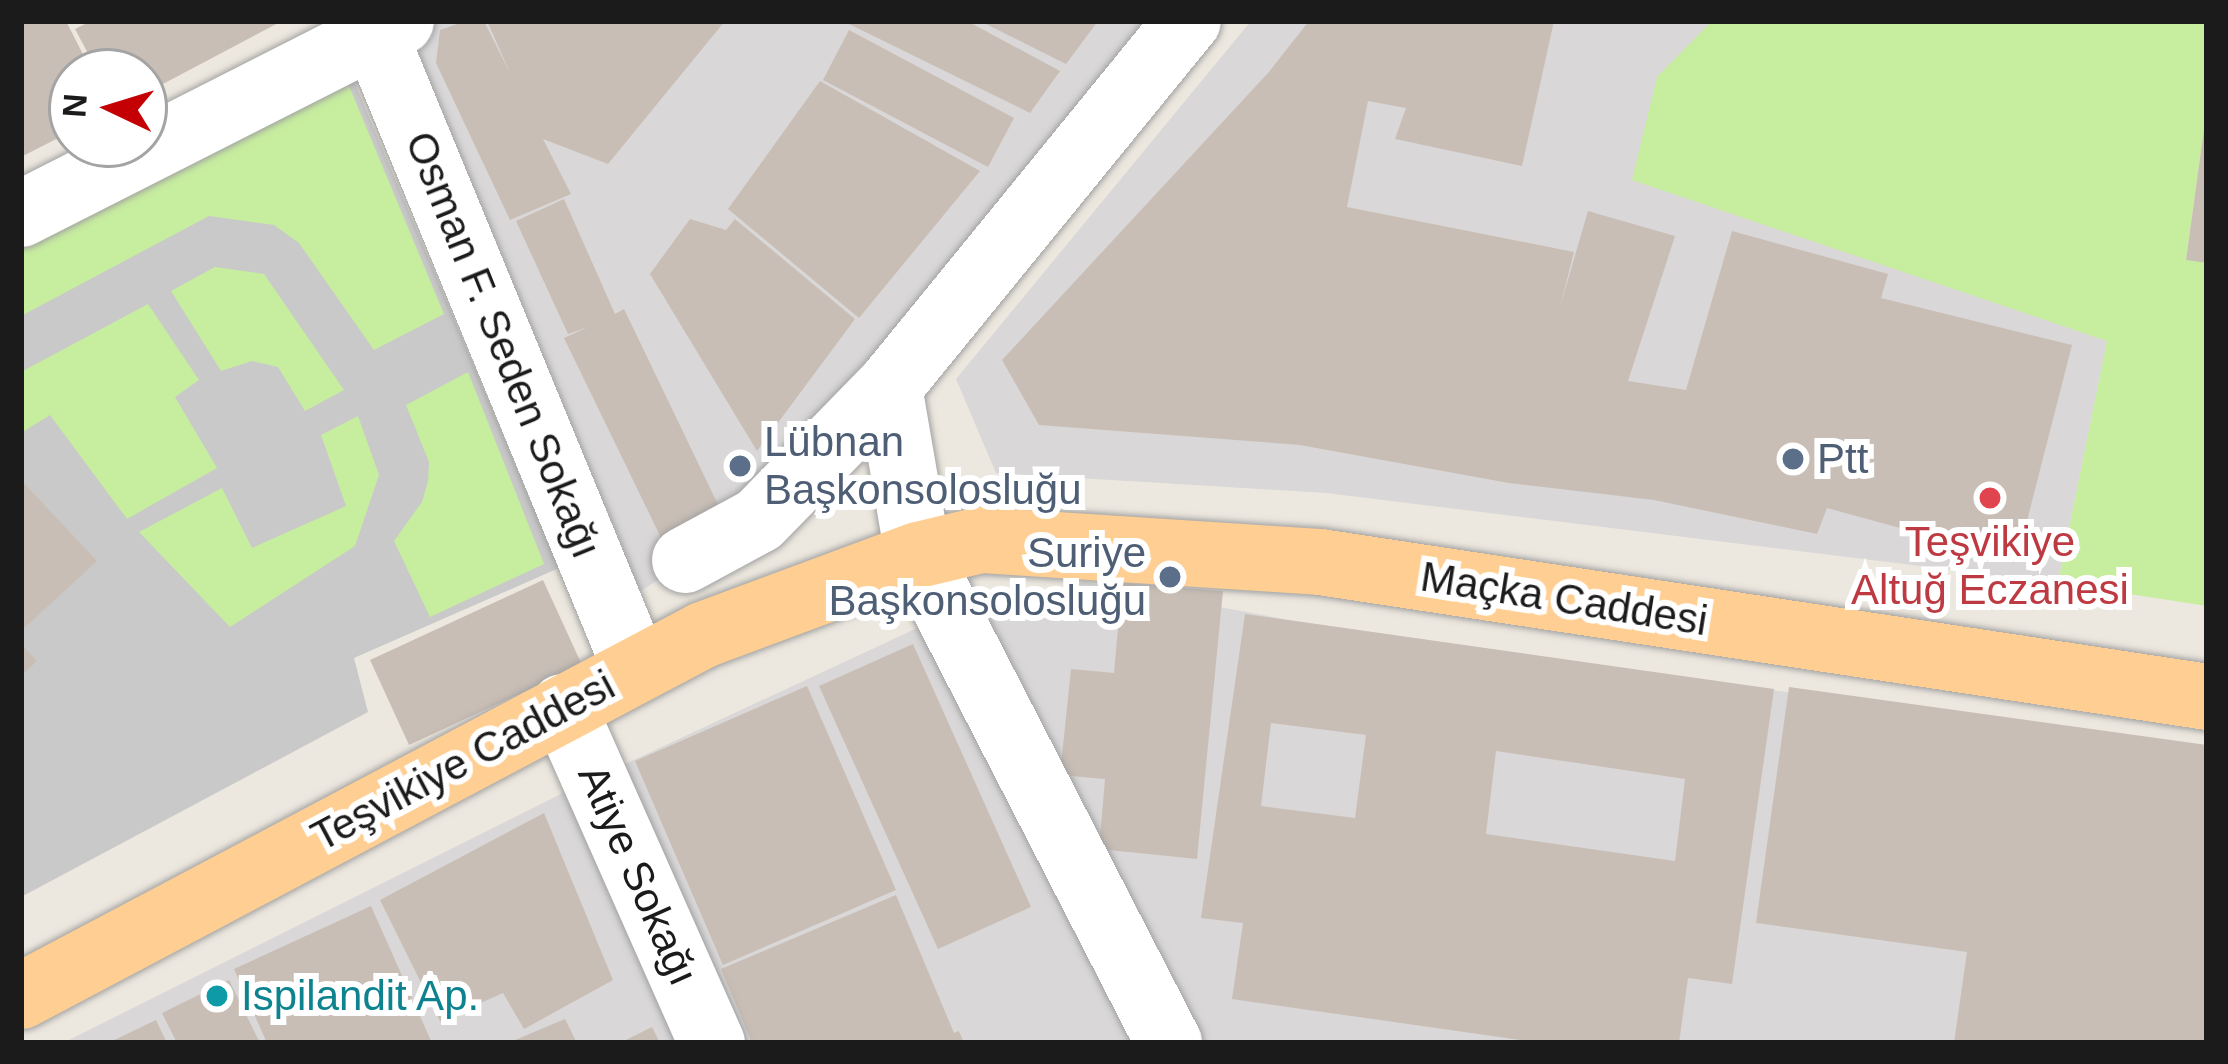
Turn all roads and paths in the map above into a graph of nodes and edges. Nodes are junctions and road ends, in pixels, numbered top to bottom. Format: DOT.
graph roads {
  1 [pos="1188,21"];
  2 [pos="382,26"];
  3 [pos="21,214"];
  4 [pos="890,387"];
  5 [pos="918,555"];
  6 [pos="685,560"];
  7 [pos="636,669"];
  8 [pos="2207,697"];
  9 [pos="563,707"];
  10 [pos="21,996"];
  11 [pos="712,1043"];
  12 [pos="1169,1043"];
  1 -- 4 [label="street"];
  2 -- 3 [label="street"];
  2 -- 7 [label="street, Osman F. Seden Sokağı"];
  4 -- 5 [label="street"];
  4 -- 6 [label="street"];
  5 -- 7 [label="main road, Teşvikiye Caddesi"];
  5 -- 8 [label="main road, Maçka Caddesi"];
  5 -- 12 [label="street"];
  7 -- 9 [label="main road, Teşvikiye Caddesi"];
  9 -- 10 [label="main road, Teşvikiye Caddesi"];
  9 -- 11 [label="street, Atiye Sokağı"];
}
